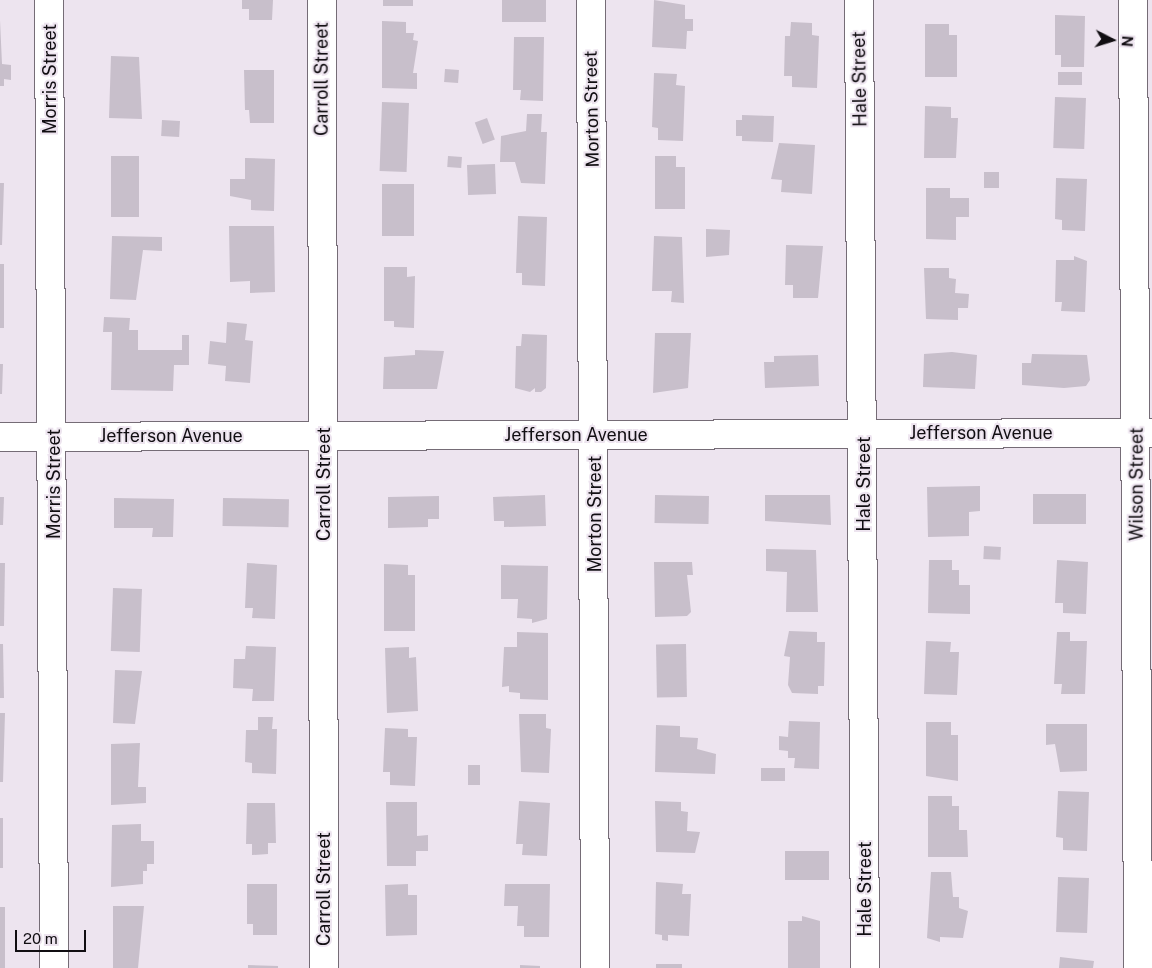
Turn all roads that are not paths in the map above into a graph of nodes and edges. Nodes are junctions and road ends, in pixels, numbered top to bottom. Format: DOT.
graph roads {
  1 [pos="49,0"];
  2 [pos="322,0"];
  3 [pos="591,0"];
  4 [pos="859,0"];
  5 [pos="1133,0"];
  6 [pos="1144,433"];
  7 [pos="595,434"];
  8 [pos="864,434"];
  9 [pos="54,436"];
  10 [pos="324,436"];
  11 [pos="0,437"];
  12 [pos="54,968"];
  13 [pos="324,968"];
  14 [pos="595,968"];
  15 [pos="866,968"];
  16 [pos="1138,968"];
  1 -- 9 [label="street, Morris Street"];
  2 -- 10 [label="street, Carroll Street"];
  3 -- 7 [label="street, Morton Street"];
  4 -- 8 [label="street, Hale Street"];
  5 -- 6 [label="street, Wilson Street"];
  6 -- 8 [label="street, Jefferson Avenue"];
  6 -- 16 [label="street, Wilson Street"];
  7 -- 8 [label="street, Jefferson Avenue"];
  7 -- 10 [label="street, Jefferson Avenue"];
  7 -- 14 [label="street, Morton Street"];
  8 -- 15 [label="street, Hale Street"];
  9 -- 10 [label="street, Jefferson Avenue"];
  9 -- 11 [label="street, Jefferson Avenue"];
  9 -- 12 [label="street, Morris Street"];
  10 -- 13 [label="street, Carroll Street"];
}
